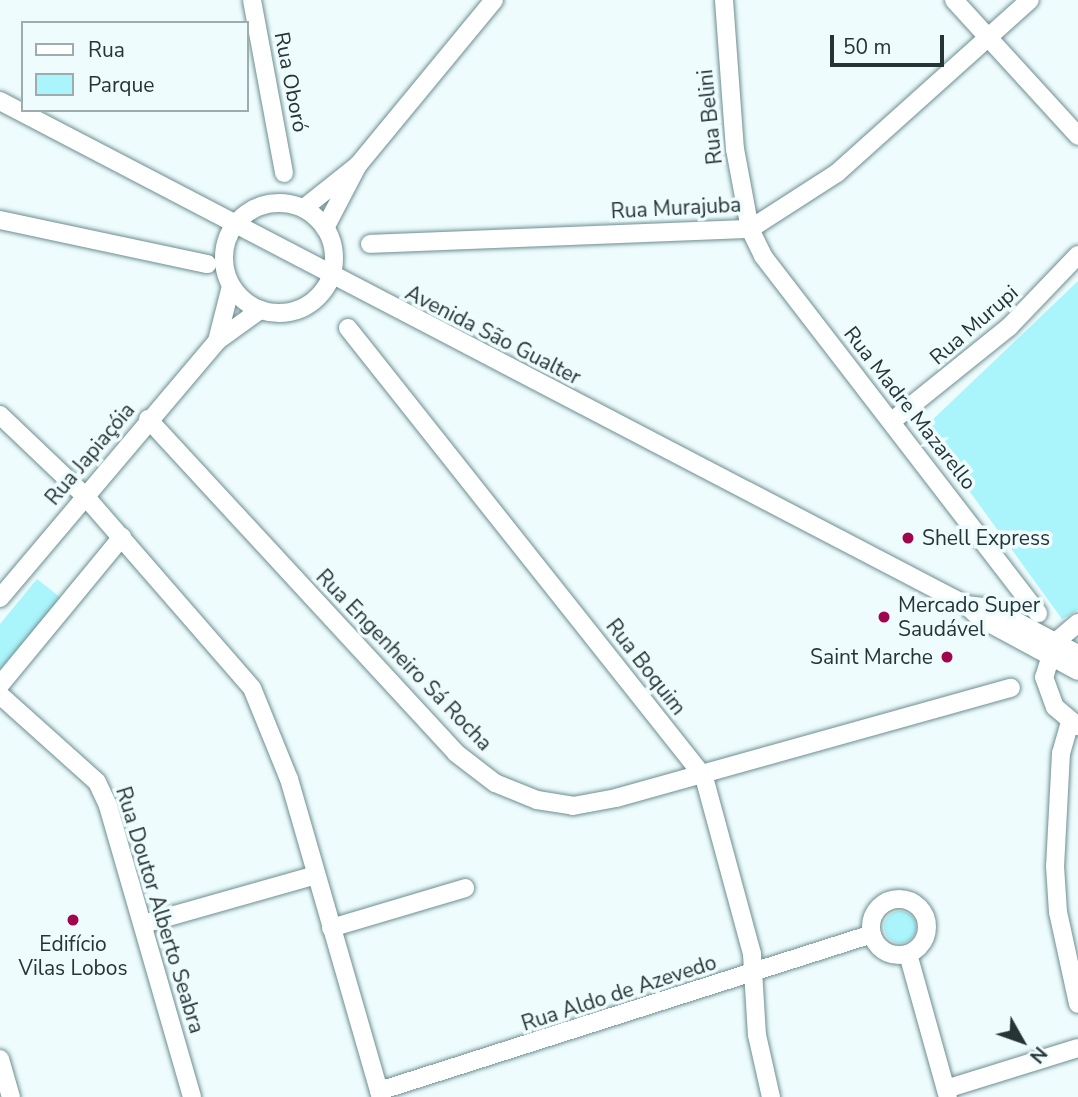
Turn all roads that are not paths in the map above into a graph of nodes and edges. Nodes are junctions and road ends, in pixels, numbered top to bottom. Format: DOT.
graph roads {
  1 [pos="252,0"];
  2 [pos="494,0"];
  3 [pos="724,0"];
  4 [pos="954,0"];
  5 [pos="1030,0"];
  6 [pos="989,39"];
  7 [pos="0,101"];
  8 [pos="1078,136"];
  9 [pos="358,164"];
  10 [pos="284,173"];
  11 [pos="304,208"];
  12 [pos="0,220"];
  13 [pos="234,226"];
  14 [pos="325,228"];
  15 [pos="750,229"];
  16 [pos="370,244"];
  17 [pos="1078,255"];
  18 [pos="207,264"];
  19 [pos="331,276"];
  20 [pos="231,286"];
  21 [pos="260,310"];
  22 [pos="348,328"];
  23 [pos="217,341"];
  24 [pos="0,415"];
  25 [pos="148,419"];
  26 [pos="892,421"];
  27 [pos="85,496"];
  28 [pos="122,537"];
  29 [pos="0,598"];
  30 [pos="1038,613"];
  31 [pos="1078,623"];
  32 [pos="1051,648"];
  33 [pos="1078,654"];
  34 [pos="1078,671"];
  35 [pos="0,685"];
  36 [pos="1011,688"];
  37 [pos="0,695"];
  38 [pos="1074,724"];
  39 [pos="704,777"];
  40 [pos="316,875"];
  41 [pos="465,888"];
  42 [pos="142,924"];
  43 [pos="331,928"];
  44 [pos="872,934"];
  45 [pos="908,954"];
  46 [pos="755,974"];
  47 [pos="1078,1004"];
  48 [pos="1078,1048"];
  49 [pos="0,1059"];
  50 [pos="947,1093"];
  51 [pos="380,1094"];
  52 [pos="11,1097"];
  53 [pos="192,1097"];
  54 [pos="771,1097"];
  1 -- 10 [label="street, Rua Oboró"];
  2 -- 9 [label="street"];
  3 -- 15 [label="street, Rua Belini"];
  4 -- 6 [label="street"];
  5 -- 6 [label="street, Rua Murajuba"];
  6 -- 8 [label="street"];
  6 -- 15 [label="street, Rua Murajuba"];
  7 -- 13 [label="street, Avenida São Gualter"];
  9 -- 11 [label="street"];
  9 -- 14 [label="street"];
  11 -- 13 [label="street"];
  11 -- 14 [label="street"];
  12 -- 18 [label="street"];
  13 -- 19 [label="street, Avenida São Gualter"];
  13 -- 20 [label="street"];
  14 -- 19 [label="street"];
  15 -- 16 [label="street, Rua Murajuba"];
  15 -- 26 [label="street, Rua Madre Mazarello"];
  17 -- 26 [label="street, Rua Murupi"];
  19 -- 21 [label="street"];
  19 -- 32 [label="street, Avenida São Gualter"];
  20 -- 21 [label="street"];
  20 -- 23 [label="street, Rua Japiaçóia"];
  21 -- 23 [label="street, Rua Japiaçóia"];
  22 -- 39 [label="street, Rua Boquim"];
  23 -- 25 [label="street, Rua Japiaçóia"];
  24 -- 27 [label="street"];
  25 -- 27 [label="street, Rua Japiaçóia"];
  25 -- 39 [label="street, Rua Engenheiro Sá Rocha"];
  26 -- 30 [label="street, Rua Madre Mazarello"];
  27 -- 28 [label="street"];
  27 -- 29 [label="street, Rua Japiaçóia"];
  28 -- 35 [label="street"];
  28 -- 40 [label="street"];
  31 -- 32 [label="street"];
  32 -- 33 [label="street, Avenida São Gualter"];
  32 -- 34 [label="street, Avenida São Gualter"];
  32 -- 38 [label="street"];
  36 -- 39 [label="street, Rua Engenheiro Sá Rocha"];
  37 -- 42 [label="street, Rua Doutor Alberto Seabra"];
  38 -- 47 [label="street"];
  39 -- 46 [label="street, Rua Boquim"];
  40 -- 42 [label="street"];
  40 -- 43 [label="street"];
  41 -- 43 [label="street"];
  42 -- 53 [label="street, Rua Doutor Alberto Seabra"];
  43 -- 51 [label="street"];
  44 -- 45 [label="street"];
  44 -- 45 [label="street"];
  44 -- 46 [label="street, Rua Aldo de Azevedo"];
  45 -- 50 [label="street"];
  46 -- 51 [label="street, Rua Aldo de Azevedo"];
  46 -- 54 [label="street, Rua Boquim"];
  48 -- 50 [label="street"];
  49 -- 52 [label="street"];
}
